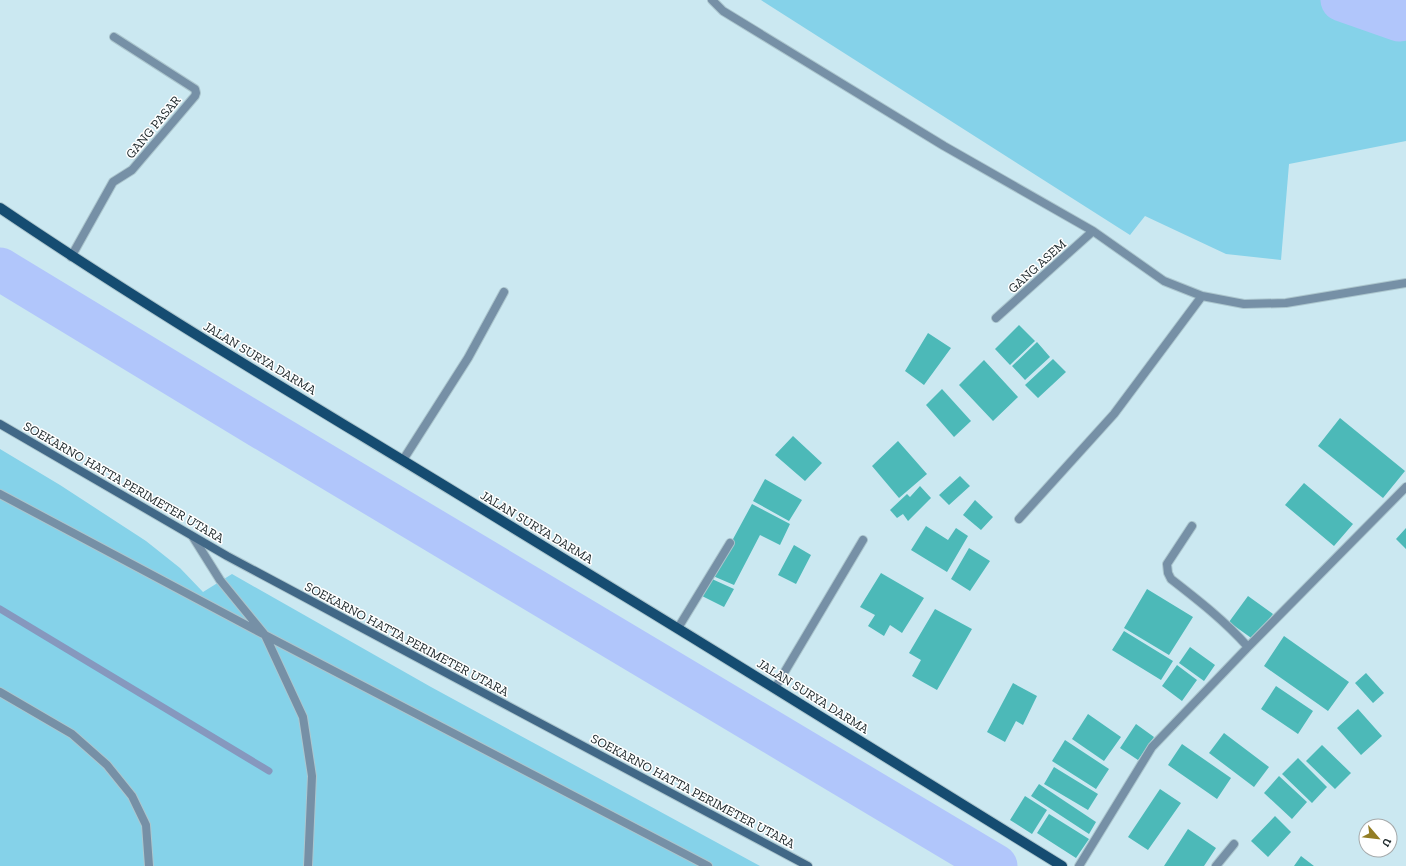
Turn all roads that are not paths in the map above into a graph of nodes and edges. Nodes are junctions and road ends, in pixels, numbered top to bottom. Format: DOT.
graph roads {
  1 [pos="712,0"];
  2 [pos="114,38"];
  3 [pos="0,208"];
  4 [pos="1093,231"];
  5 [pos="71,257"];
  6 [pos="1406,283"];
  7 [pos="504,292"];
  8 [pos="1202,296"];
  9 [pos="996,318"];
  10 [pos="0,424"];
  11 [pos="403,460"];
  12 [pos="1406,487"];
  13 [pos="0,494"];
  14 [pos="1019,519"];
  15 [pos="1192,526"];
  16 [pos="193,538"];
  17 [pos="863,540"];
  18 [pos="730,543"];
  19 [pos="678,628"];
  20 [pos="265,635"];
  21 [pos="1248,647"];
  22 [pos="775,688"];
  23 [pos="0,692"];
  24 [pos="1234,844"];
  25 [pos="149,866"];
  26 [pos="308,866"];
  27 [pos="708,866"];
  28 [pos="808,866"];
  29 [pos="1062,866"];
  30 [pos="1079,866"];
  31 [pos="1216,866"];
  1 -- 4 [label="street"];
  2 -- 5 [label="street, GANG PASAR"];
  3 -- 5 [label="main road, JALAN SURYA DARMA"];
  4 -- 8 [label="street"];
  4 -- 9 [label="street, GANG ASEM"];
  5 -- 11 [label="main road, JALAN SURYA DARMA"];
  6 -- 8 [label="street"];
  7 -- 11 [label="street"];
  8 -- 14 [label="street"];
  10 -- 16 [label="main road, SOEKARNO HATTA PERIMETER UTARA"];
  11 -- 19 [label="main road, JALAN SURYA DARMA"];
  12 -- 21 [label="street"];
  13 -- 20 [label="street"];
  15 -- 21 [label="street"];
  16 -- 20 [label="street"];
  16 -- 28 [label="main road, SOEKARNO HATTA PERIMETER UTARA"];
  17 -- 22 [label="street"];
  18 -- 19 [label="street"];
  19 -- 22 [label="main road, JALAN SURYA DARMA"];
  20 -- 26 [label="street"];
  20 -- 27 [label="street"];
  21 -- 30 [label="street"];
  22 -- 29 [label="main road, JALAN SURYA DARMA"];
  23 -- 25 [label="street"];
  24 -- 31 [label="street"];
}
